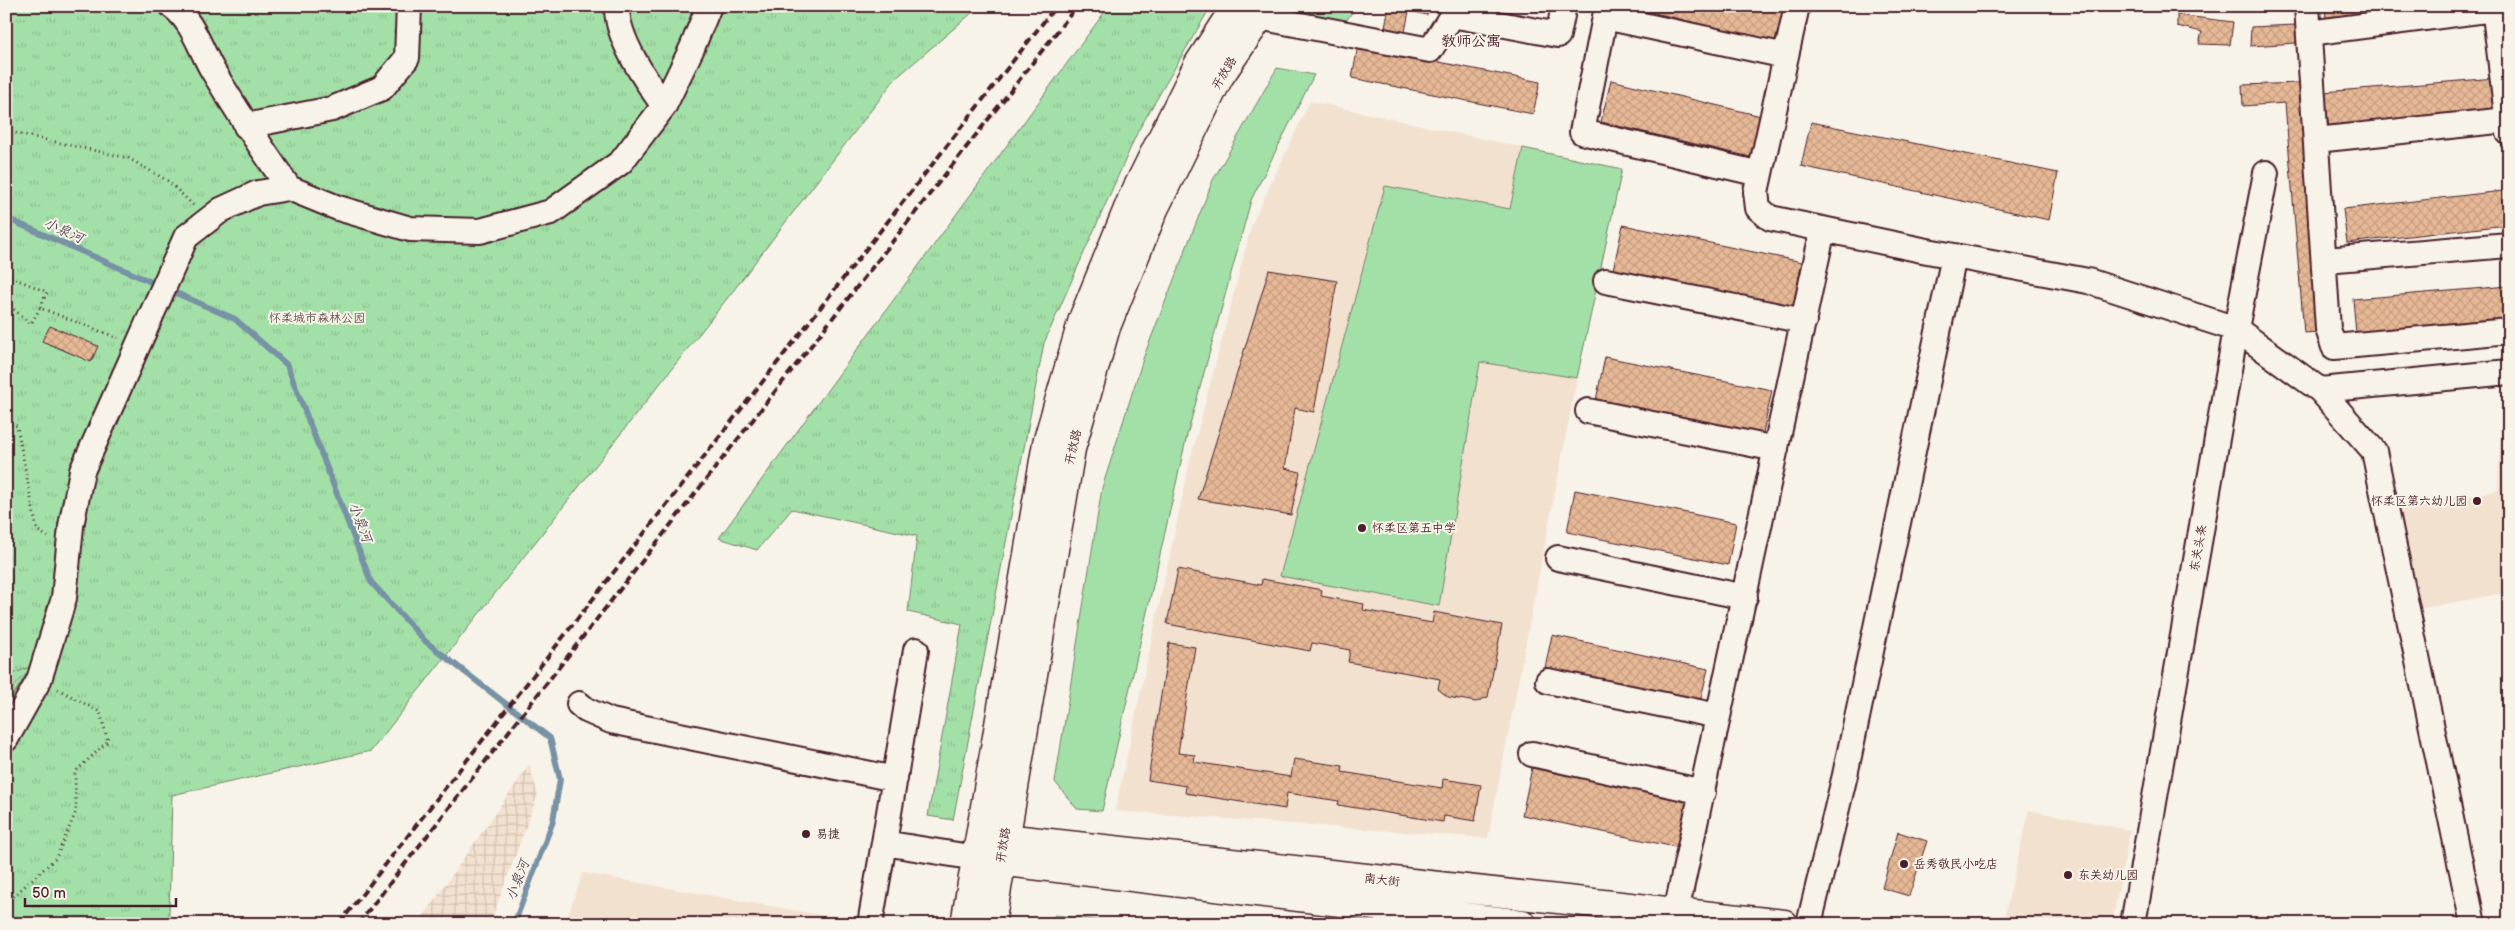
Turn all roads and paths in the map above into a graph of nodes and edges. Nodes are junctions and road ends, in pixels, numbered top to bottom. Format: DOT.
graph roads {
  1 [pos="172,6"];
  2 [pos="408,6"];
  3 [pos="617,6"];
  4 [pos="709,6"];
  5 [pos="1564,6"];
  6 [pos="1797,6"];
  7 [pos="2307,6"];
  8 [pos="2494,8"];
  9 [pos="1254,10"];
  10 [pos="1455,11"];
  11 [pos="1606,12"];
  12 [pos="2309,34"];
  13 [pos="1786,56"];
  14 [pos="664,106"];
  15 [pos="246,126"];
  16 [pos="2508,126"];
  17 [pos="6,131"];
  18 [pos="2316,140"];
  19 [pos="2266,173"];
  20 [pos="1760,174"];
  21 [pos="289,188"];
  22 [pos="209,220"];
  23 [pos="1823,229"];
  24 [pos="2509,245"];
  25 [pos="1954,256"];
  26 [pos="2325,260"];
  27 [pos="6,275"];
  28 [pos="1606,281"];
  29 [pos="6,303"];
  30 [pos="40,308"];
  31 [pos="1804,321"];
  32 [pos="2236,329"];
  33 [pos="2509,331"];
  34 [pos="139,346"];
  35 [pos="2509,372"];
  36 [pos="2320,390"];
  37 [pos="1588,411"];
  38 [pos="6,422"];
  39 [pos="1776,449"];
  40 [pos="69,548"];
  41 [pos="1558,558"];
  42 [pos="1745,597"];
  43 [pos="916,650"];
  44 [pos="39,680"];
  45 [pos="1548,681"];
  46 [pos="579,704"];
  47 [pos="1718,716"];
  48 [pos="6,739"];
  49 [pos="1532,754"];
  50 [pos="895,779"];
  51 [pos="1703,792"];
  52 [pos="884,843"];
  53 [pos="990,848"];
  54 [pos="6,903"];
  55 [pos="1676,912"];
  56 [pos="1480,921"];
  57 [pos="870,924"];
  58 [pos="965,924"];
  59 [pos="991,924"];
  60 [pos="1522,924"];
  61 [pos="1784,924"];
  62 [pos="1809,924"];
  63 [pos="2133,924"];
  64 [pos="2473,924"];
  1 -- 15 [label="street"];
  2 -- 15 [label="street"];
  3 -- 14 [label="street"];
  4 -- 14 [label="street"];
  5 -- 10 [label="street"];
  6 -- 13 [label="street"];
  7 -- 12 [label="street"];
  8 -- 12 [label="street"];
  8 -- 16 [label="street"];
  9 -- 10 [label="street"];
  9 -- 53 [label="main road, 开放路"];
  11 -- 13 [label="street"];
  11 -- 20 [label="street"];
  12 -- 18 [label="street"];
  13 -- 20 [label="street"];
  14 -- 21 [label="street"];
  15 -- 21 [label="street"];
  16 -- 18 [label="street"];
  17 -- 22 [label="path"];
  18 -- 26 [label="street"];
  19 -- 32 [label="street, 东关头条"];
  20 -- 23 [label="street"];
  21 -- 22 [label="street"];
  22 -- 34 [label="street"];
  23 -- 25 [label="street"];
  23 -- 31 [label="street"];
  24 -- 26 [label="street"];
  25 -- 32 [label="street"];
  25 -- 62 [label="street"];
  26 -- 33 [label="street"];
  27 -- 30 [label="path"];
  28 -- 31 [label="street"];
  29 -- 30 [label="path"];
  30 -- 34 [label="path"];
  31 -- 39 [label="street"];
  32 -- 36 [label="street"];
  32 -- 63 [label="street, 东关头条"];
  34 -- 40 [label="street"];
  35 -- 36 [label="street"];
  36 -- 64 [label="street"];
  37 -- 39 [label="street"];
  38 -- 40 [label="path"];
  39 -- 42 [label="street"];
  40 -- 44 [label="street"];
  41 -- 42 [label="street"];
  42 -- 47 [label="street"];
  43 -- 50 [label="street"];
  44 -- 48 [label="street"];
  44 -- 54 [label="path"];
  45 -- 47 [label="street"];
  46 -- 50 [label="street"];
  47 -- 51 [label="street"];
  49 -- 51 [label="street"];
  50 -- 52 [label="street"];
  51 -- 55 [label="street"];
  52 -- 53 [label="street"];
  52 -- 57 [label="street"];
  53 -- 55 [label="main road, 南大街"];
  53 -- 56 [label="main road"];
  53 -- 58 [label="main road, 开放路"];
  53 -- 59 [label="main road, 开放路"];
  55 -- 61 [label="main road, 南大街"];
  56 -- 60 [label="main road"];
}
